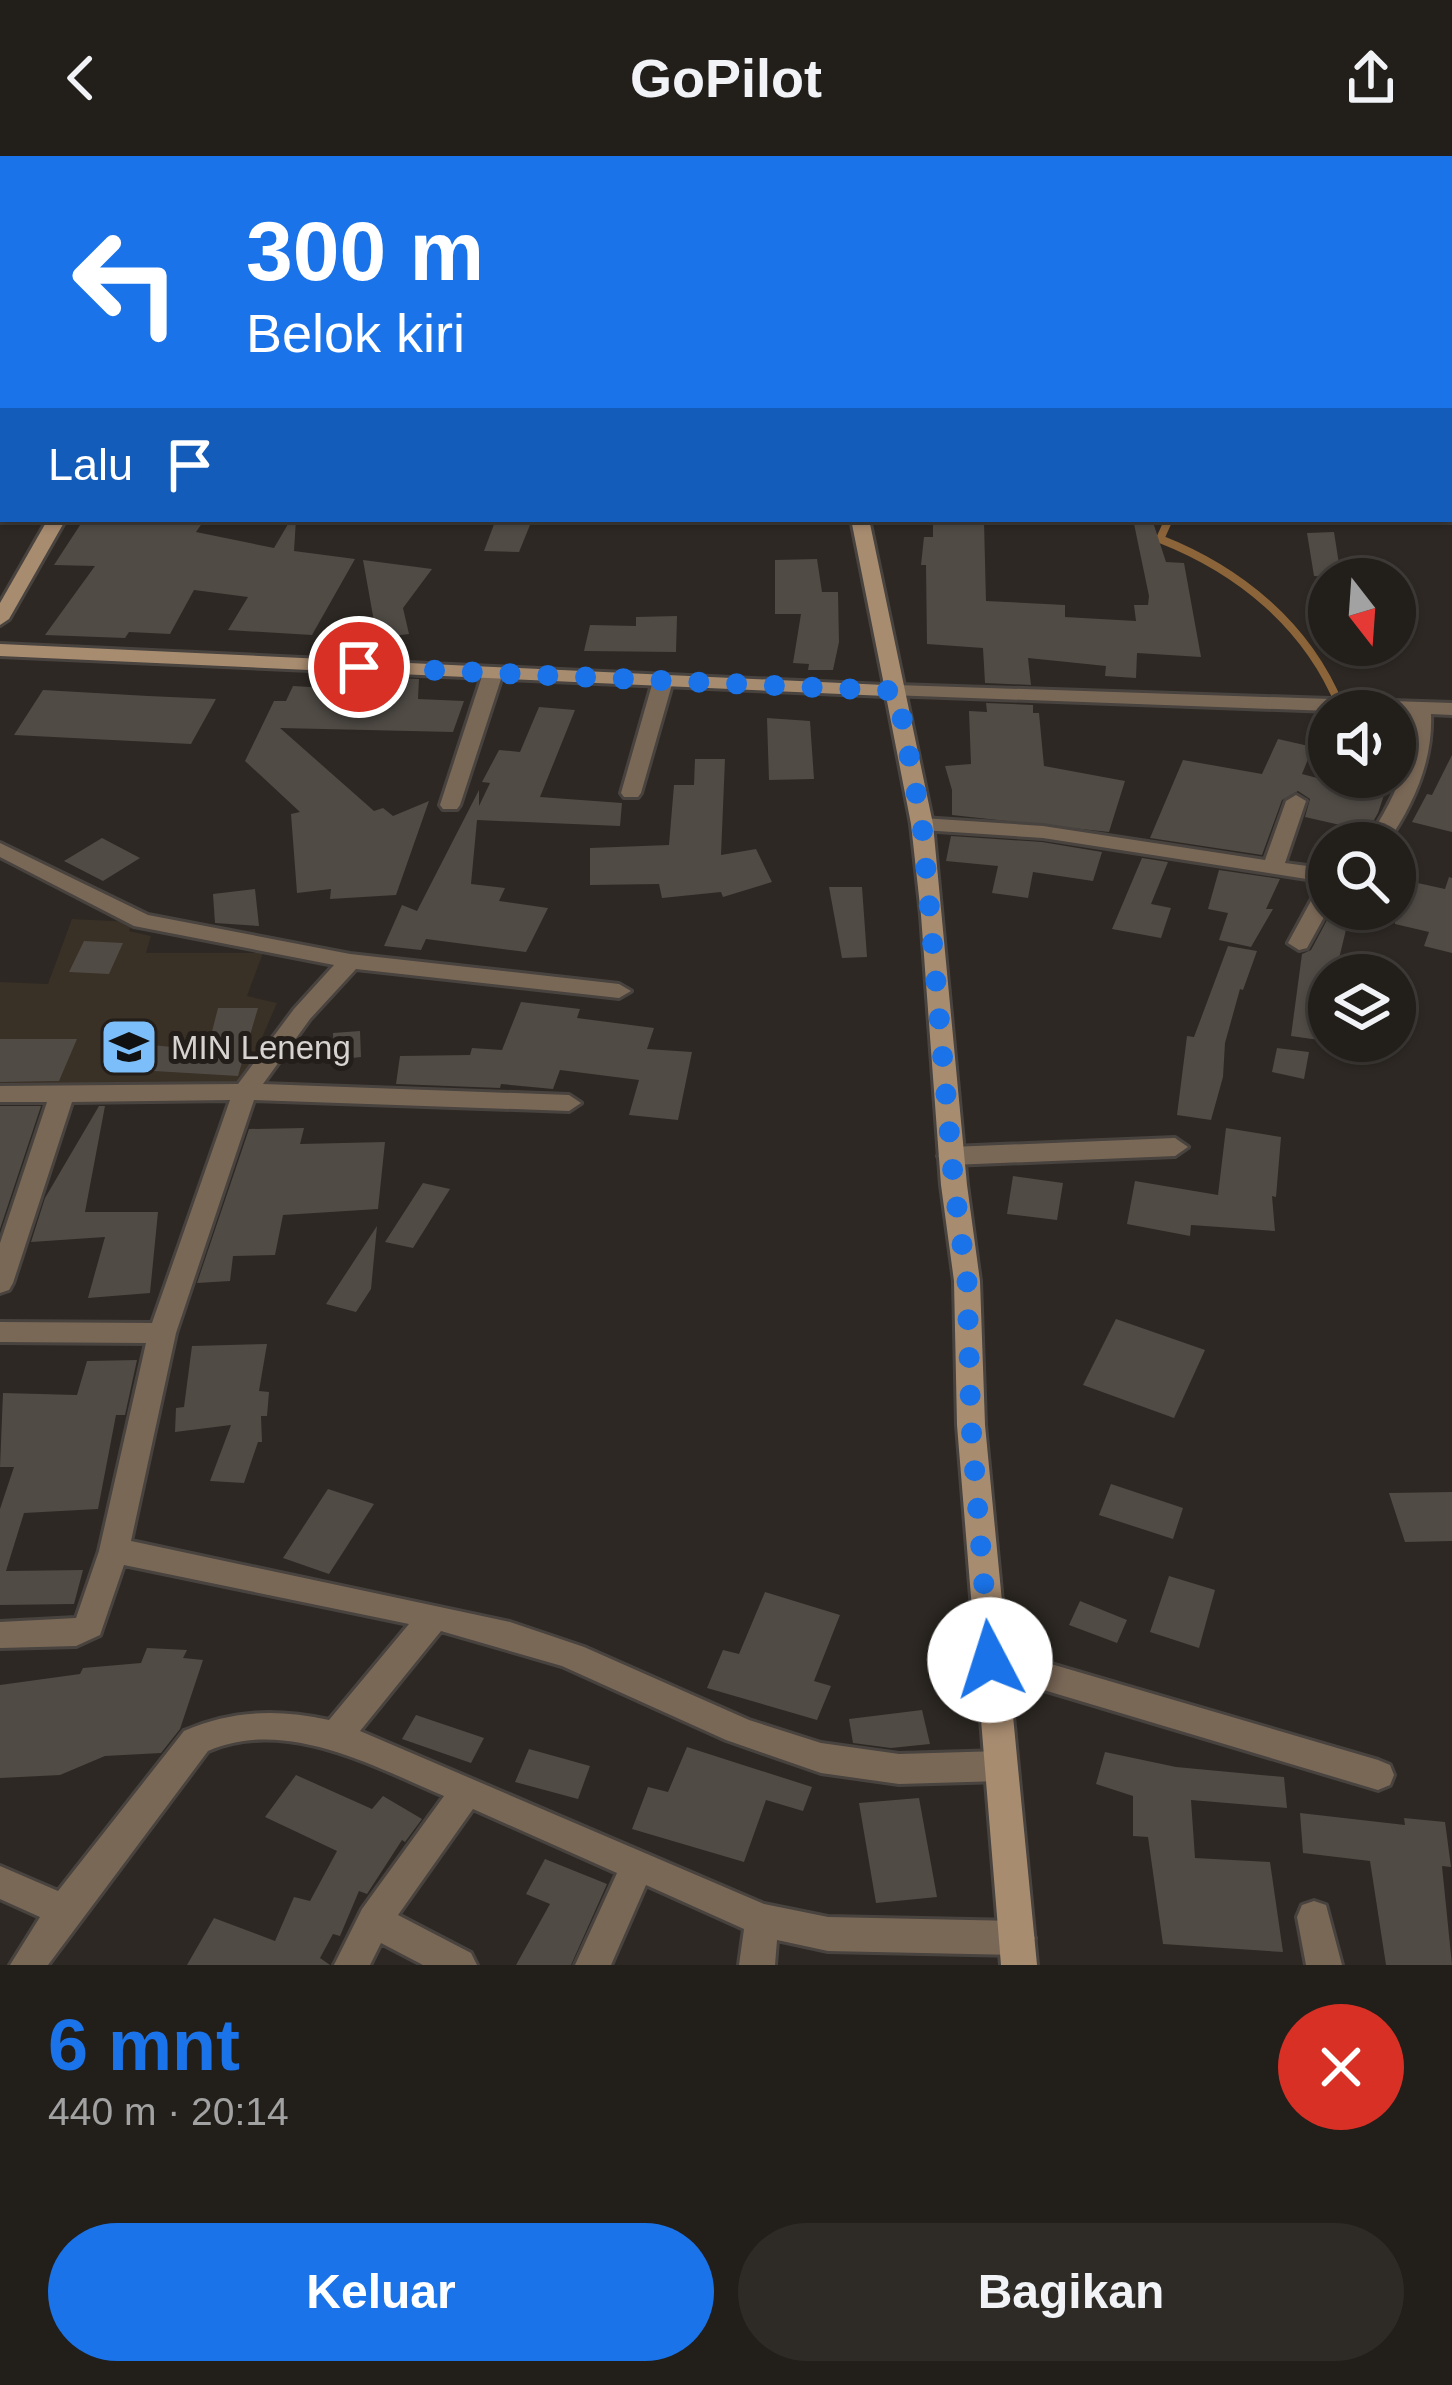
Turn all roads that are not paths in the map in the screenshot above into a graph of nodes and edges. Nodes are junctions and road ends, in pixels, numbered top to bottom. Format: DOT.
graph roads {
  1 [pos="55,522"];
  2 [pos="861,522"];
  3 [pos="0,619"];
  4 [pos="0,650"];
  5 [pos="494,673"];
  6 [pos="663,681"];
  7 [pos="897,691"];
  8 [pos="1452,709"];
  9 [pos="1421,710"];
  10 [pos="631,793"];
  11 [pos="1296,801"];
  12 [pos="450,806"];
  13 [pos="1392,822"];
  14 [pos="922,824"];
  15 [pos="0,849"];
  16 [pos="1272,869"];
  17 [pos="1308,873"];
  18 [pos="1308,925"];
  19 [pos="1298,943"];
  20 [pos="350,961"];
  21 [pos="620,991"];
  22 [pos="245,1092"];
  23 [pos="0,1094"];
  24 [pos="62,1094"];
  25 [pos="569,1102"];
  26 [pos="1175,1148"];
  27 [pos="951,1156"];
  28 [pos="0,1283"];
  29 [pos="0,1332"];
  30 [pos="162,1333"];
  31 [pos="114,1551"];
  32 [pos="434,1617"];
  33 [pos="0,1635"];
  34 [pos="990,1660"];
  35 [pos="336,1736"];
  36 [pos="1001,1766"];
  37 [pos="1378,1775"];
  38 [pos="466,1790"];
  39 [pos="637,1868"];
  40 [pos="0,1882"];
  41 [pos="64,1911"];
  42 [pos="1314,1917"];
  43 [pos="762,1920"];
  44 [pos="374,1921"];
  45 [pos="1018,1951"];
  46 [pos="28,1965"];
  47 [pos="352,1965"];
  48 [pos="459,1965"];
  49 [pos="593,1965"];
  50 [pos="757,1965"];
  51 [pos="1324,1965"];
  1 -- 3 [label="street"];
  2 -- 7 [label="street"];
  4 -- 5 [label="street"];
  5 -- 6 [label="street"];
  5 -- 12 [label="street"];
  6 -- 7 [label="street"];
  6 -- 10 [label="street"];
  7 -- 9 [label="street"];
  7 -- 14 [label="street"];
  8 -- 9 [label="street"];
  9 -- 13 [label="street"];
  11 -- 16 [label="street"];
  14 -- 16 [label="street"];
  14 -- 27 [label="street"];
  15 -- 20 [label="street"];
  16 -- 17 [label="street"];
  18 -- 19 [label="street"];
  20 -- 21 [label="street"];
  20 -- 22 [label="street"];
  22 -- 24 [label="street"];
  22 -- 25 [label="street"];
  22 -- 30 [label="street"];
  23 -- 24 [label="street"];
  24 -- 28 [label="street"];
  26 -- 27 [label="street"];
  27 -- 34 [label="street"];
  29 -- 30 [label="street"];
  30 -- 31 [label="street"];
  31 -- 32 [label="street"];
  31 -- 33 [label="street"];
  32 -- 35 [label="street"];
  32 -- 36 [label="street"];
  34 -- 36 [label="street"];
  34 -- 37 [label="street"];
  35 -- 38 [label="street"];
  35 -- 41 [label="street"];
  36 -- 45 [label="street"];
  38 -- 39 [label="street"];
  38 -- 44 [label="street"];
  39 -- 43 [label="street"];
  39 -- 49 [label="street"];
  40 -- 41 [label="street"];
  41 -- 46 [label="street"];
  42 -- 51 [label="street"];
  43 -- 45 [label="street"];
  43 -- 50 [label="street"];
  44 -- 47 [label="street"];
  44 -- 48 [label="street"];
}
